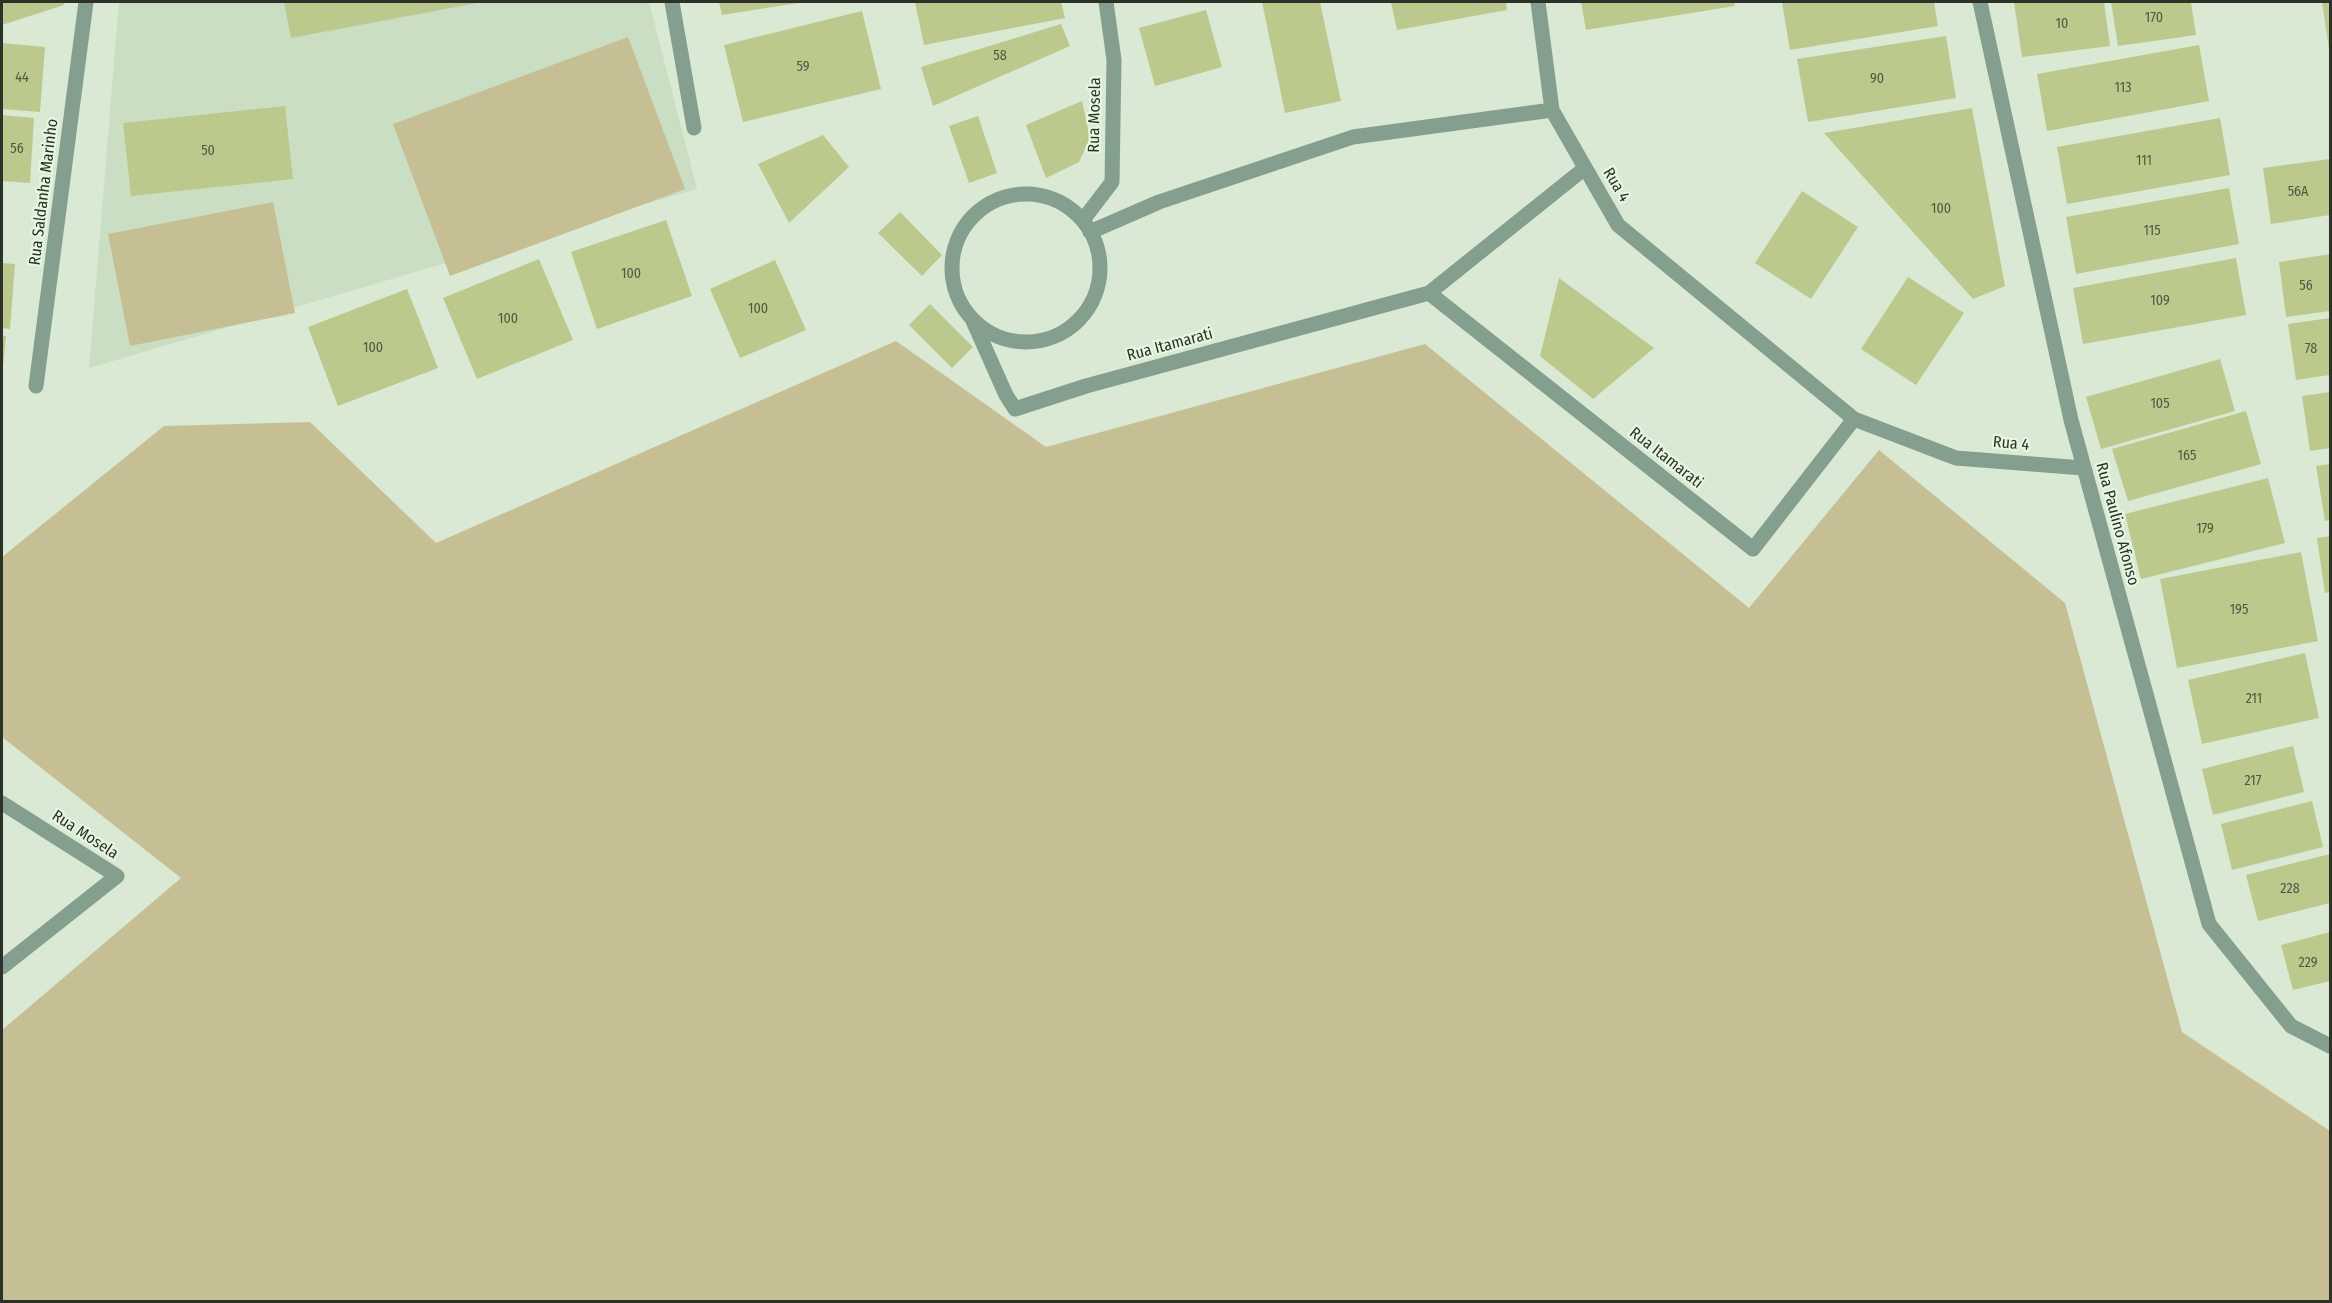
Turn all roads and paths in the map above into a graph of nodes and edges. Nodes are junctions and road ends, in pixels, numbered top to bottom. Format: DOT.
graph roads {
  1 [pos="86,2"];
  2 [pos="672,2"];
  3 [pos="1106,2"];
  4 [pos="1538,2"];
  5 [pos="1980,2"];
  6 [pos="1552,110"];
  7 [pos="693,128"];
  8 [pos="1585,168"];
  9 [pos="1087,226"];
  10 [pos="1429,293"];
  11 [pos="973,321"];
  12 [pos="36,386"];
  13 [pos="1854,419"];
  14 [pos="2083,468"];
  15 [pos="2,803"];
  16 [pos="2,967"];
  17 [pos="2331,1046"];
  1 -- 12 [label="street, Rua Saldanha Marinho"];
  2 -- 7 [label="street"];
  3 -- 9 [label="street, Rua Mosela"];
  4 -- 6 [label="street"];
  5 -- 14 [label="street, Rua Paulino Afonso"];
  6 -- 8 [label="street, Rua 4"];
  6 -- 9 [label="street"];
  8 -- 10 [label="street, Rua Itamarati"];
  8 -- 13 [label="street, Rua 4"];
  9 -- 11 [label="street"];
  9 -- 11 [label="street"];
  10 -- 11 [label="street, Rua Itamarati"];
  10 -- 13 [label="street, Rua Itamarati"];
  13 -- 14 [label="street, Rua 4"];
  14 -- 17 [label="street, Rua Paulino Afonso"];
  15 -- 16 [label="street, Rua Mosela"];
}
